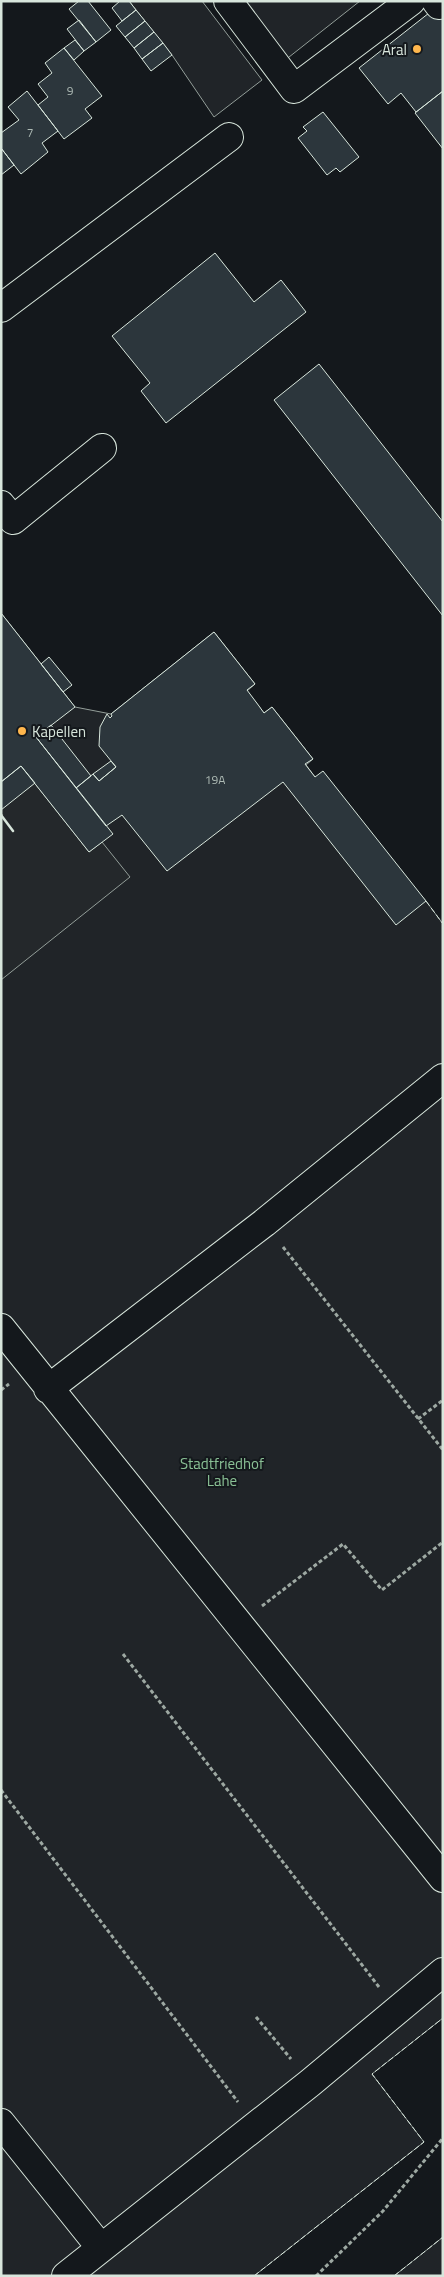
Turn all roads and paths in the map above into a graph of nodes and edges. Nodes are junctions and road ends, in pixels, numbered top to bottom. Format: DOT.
graph roads {
  1 [pos="228,1"];
  2 [pos="411,1"];
  3 [pos="228,138"];
  4 [pos="1,308"];
  5 [pos="102,448"];
  6 [pos="1,506"];
  7 [pos="443,1078"];
  8 [pos="264,1222"];
  9 [pos="1,1328"];
  10 [pos="48,1389"];
  11 [pos="443,1400"];
  12 [pos="418,1419"];
  13 [pos="443,1450"];
  14 [pos="443,1542"];
  15 [pos="239,1624"];
  16 [pos="123,1654"];
  17 [pos="1,1790"];
  18 [pos="443,1878"];
  19 [pos="443,1972"];
  20 [pos="397,2011"];
  21 [pos="256,2017"];
  22 [pos="310,2083"];
  23 [pos="1,2123"];
  24 [pos="256,2124"];
  25 [pos="443,2138"];
  26 [pos="101,2248"];
  27 [pos="66,2276"];
  28 [pos="316,2276"];
  1 -- 2 [label="street"];
  3 -- 4 [label="street"];
  5 -- 6 [label="street"];
  7 -- 8 [label="street"];
  8 -- 10 [label="street"];
  8 -- 12 [label="path"];
  9 -- 10 [label="street"];
  10 -- 15 [label="street"];
  11 -- 12 [label="path"];
  12 -- 13 [label="path"];
  14 -- 15 [label="path"];
  15 -- 18 [label="street"];
  16 -- 20 [label="path"];
  17 -- 24 [label="path"];
  19 -- 20 [label="street"];
  20 -- 22 [label="street"];
  21 -- 22 [label="path"];
  22 -- 24 [label="street"];
  23 -- 26 [label="street"];
  24 -- 26 [label="street"];
  25 -- 28 [label="path"];
  26 -- 27 [label="street"];
}
